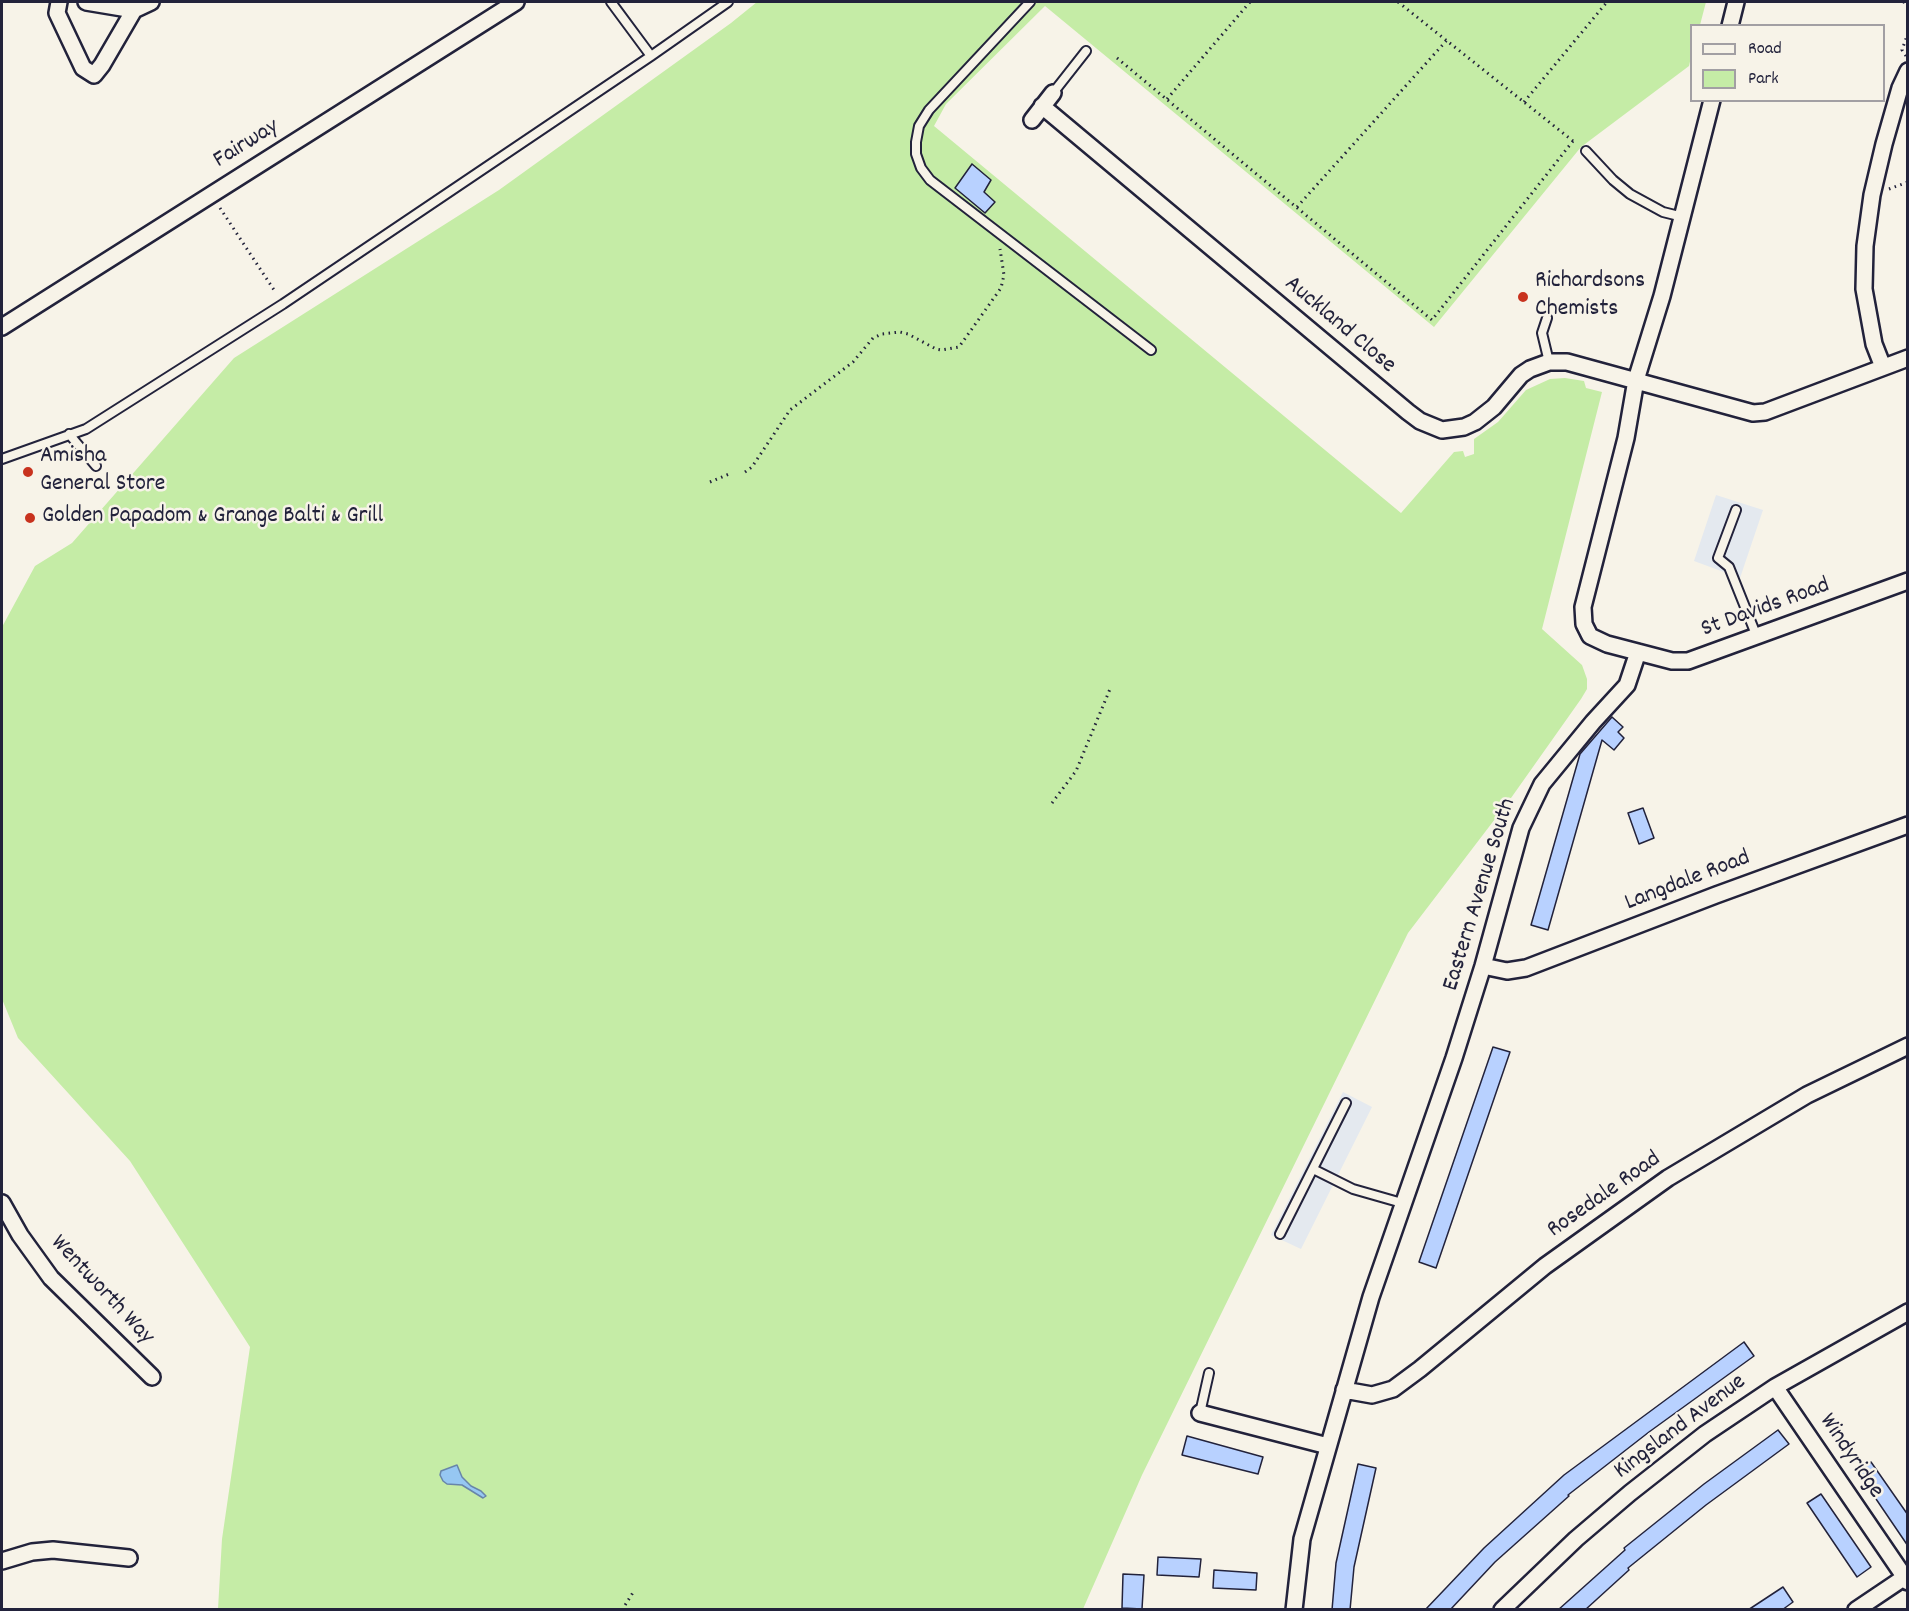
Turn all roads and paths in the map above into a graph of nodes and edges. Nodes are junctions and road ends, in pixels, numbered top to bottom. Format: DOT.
graph roads {
  1 [pos="59,2"];
  2 [pos="86,2"];
  3 [pos="151,2"];
  4 [pos="516,2"];
  5 [pos="611,2"];
  6 [pos="728,2"];
  7 [pos="1030,2"];
  8 [pos="1250,2"];
  9 [pos="1398,2"];
  10 [pos="1607,2"];
  11 [pos="1736,2"];
  12 [pos="134,10"];
  13 [pos="1730,24"];
  14 [pos="1908,33"];
  15 [pos="1447,40"];
  16 [pos="1086,51"];
  17 [pos="651,56"];
  18 [pos="1117,58"];
  19 [pos="1908,60"];
  20 [pos="1908,71"];
  21 [pos="1053,93"];
  22 [pos="1167,99"];
  23 [pos="1524,102"];
  24 [pos="1712,102"];
  25 [pos="1042,106"];
  26 [pos="1032,120"];
  27 [pos="1573,141"];
  28 [pos="1586,151"];
  29 [pos="210,194"];
  30 [pos="1297,207"];
  31 [pos="1683,216"];
  32 [pos="998,242"];
  33 [pos="283,304"];
  34 [pos="1547,318"];
  35 [pos="2,327"];
  36 [pos="1151,350"];
  37 [pos="1908,358"];
  38 [pos="1549,362"];
  39 [pos="1883,367"];
  40 [pos="1636,380"];
  41 [pos="69,434"];
  42 [pos="2,459"];
  43 [pos="96,466"];
  44 [pos="745,472"];
  45 [pos="729,474"];
  46 [pos="710,482"];
  47 [pos="1736,510"];
  48 [pos="1908,581"];
  49 [pos="1757,637"];
  50 [pos="1638,652"];
  51 [pos="1110,689"];
  52 [pos="1052,803"];
  53 [pos="1908,825"];
  54 [pos="1483,966"];
  55 [pos="1908,1046"];
  56 [pos="1346,1103"];
  57 [pos="1312,1169"];
  58 [pos="2,1203"];
  59 [pos="1402,1203"];
  60 [pos="1280,1234"];
  61 [pos="1908,1312"];
  62 [pos="1209,1373"];
  63 [pos="152,1377"];
  64 [pos="1775,1387"];
  65 [pos="1344,1390"];
  66 [pos="1200,1413"];
  67 [pos="1328,1446"];
  68 [pos="129,1558"];
  69 [pos="2,1561"];
  70 [pos="1906,1578"];
  71 [pos="634,1591"];
  72 [pos="622,1610"];
  73 [pos="1294,1610"];
  74 [pos="1502,1610"];
  75 [pos="1856,1610"];
  1 -- 12 [label="street"];
  2 -- 12 [label="street"];
  3 -- 12 [label="street"];
  4 -- 29 [label="street, Fairway"];
  5 -- 17 [label="lane"];
  6 -- 17 [label="lane"];
  7 -- 36 [label="lane"];
  8 -- 22 [label="path"];
  9 -- 15 [label="path"];
  10 -- 23 [label="path"];
  11 -- 13 [label="street"];
  14 -- 19 [label="path"];
  15 -- 23 [label="path"];
  15 -- 30 [label="path"];
  16 -- 21 [label="lane"];
  17 -- 33 [label="lane"];
  18 -- 22 [label="path"];
  20 -- 39 [label="street"];
  21 -- 25 [label="street"];
  22 -- 30 [label="path"];
  23 -- 27 [label="path"];
  24 -- 31 [label="street"];
  25 -- 26 [label="street"];
  25 -- 38 [label="street, Auckland Close"];
  27 -- 28 [label="path"];
  27 -- 30 [label="path"];
  28 -- 31 [label="lane"];
  29 -- 33 [label="path"];
  29 -- 35 [label="street, Fairway"];
  31 -- 40 [label="street"];
  32 -- 44 [label="path"];
  33 -- 41 [label="lane"];
  34 -- 38 [label="lane"];
  37 -- 39 [label="street"];
  38 -- 40 [label="street"];
  39 -- 40 [label="street"];
  40 -- 50 [label="street"];
  41 -- 42 [label="lane"];
  41 -- 43 [label="lane"];
  45 -- 46 [label="path"];
  47 -- 49 [label="lane"];
  48 -- 49 [label="street, St Davids Road"];
  49 -- 50 [label="street, St Davids Road"];
  50 -- 54 [label="street, Eastern Avenue South"];
  51 -- 52 [label="path"];
  53 -- 54 [label="street, Langdale Road"];
  54 -- 59 [label="street, Eastern Avenue South"];
  55 -- 65 [label="street, Rosedale Road"];
  56 -- 57 [label="lane"];
  57 -- 59 [label="lane"];
  57 -- 60 [label="lane"];
  58 -- 63 [label="street, Wentworth Way"];
  59 -- 65 [label="street, Eastern Avenue South"];
  61 -- 64 [label="street, Kingsland Avenue"];
  62 -- 66 [label="lane"];
  64 -- 70 [label="street, Windyridge"];
  64 -- 74 [label="street, Kingsland Avenue"];
  65 -- 67 [label="street, Eastern Avenue South"];
  66 -- 67 [label="street"];
  67 -- 73 [label="street, Eastern Avenue South"];
  68 -- 69 [label="street"];
  70 -- 75 [label="street"];
  71 -- 72 [label="path"];
}
